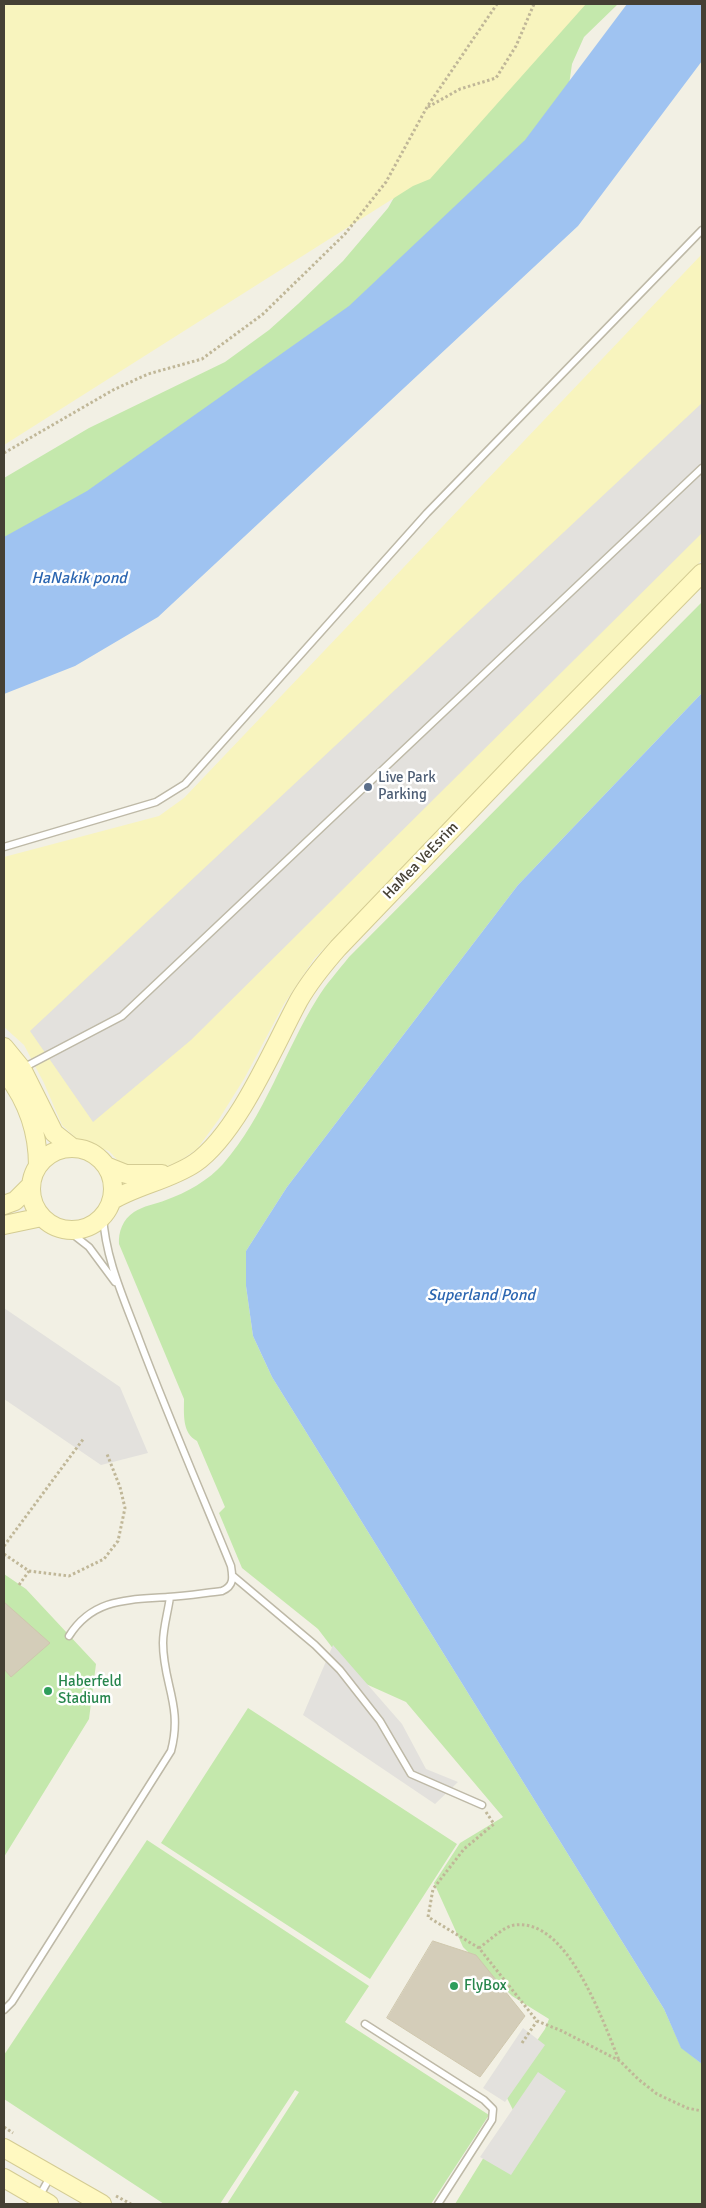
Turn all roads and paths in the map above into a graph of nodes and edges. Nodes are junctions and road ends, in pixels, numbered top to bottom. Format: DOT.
graph roads {
  1 [pos="497,4"];
  2 [pos="534,4"];
  3 [pos="427,107"];
  4 [pos="702,230"];
  5 [pos="4,453"];
  6 [pos="702,468"];
  7 [pos="702,573"];
  8 [pos="4,847"];
  9 [pos="4,1047"];
  10 [pos="22,1069"];
  11 [pos="4,1071"];
  12 [pos="73,1148"];
  13 [pos="38,1166"];
  14 [pos="106,1166"];
  15 [pos="175,1173"];
  16 [pos="32,1185"];
  17 [pos="4,1205"];
  18 [pos="107,1208"];
  19 [pos="42,1216"];
  20 [pos="4,1225"];
  21 [pos="66,1229"];
  22 [pos="119,1287"];
  23 [pos="84,1438"];
  24 [pos="107,1454"];
  25 [pos="4,1546"];
  26 [pos="4,1554"];
  27 [pos="29,1571"];
  28 [pos="232,1576"];
  29 [pos="19,1585"];
  30 [pos="170,1597"];
  31 [pos="69,1636"];
  32 [pos="482,1805"];
  33 [pos="479,1948"];
  34 [pos="4,2010"];
  35 [pos="537,2021"];
  36 [pos="365,2024"];
  37 [pos="522,2043"];
  38 [pos="620,2061"];
  39 [pos="702,2111"];
  40 [pos="4,2148"];
  41 [pos="51,2176"];
  42 [pos="4,2178"];
  43 [pos="40,2202"];
  44 [pos="102,2204"];
  45 [pos="438,2204"];
  1 -- 3 [label="path"];
  2 -- 3 [label="path"];
  3 -- 5 [label="path"];
  4 -- 8 [label="lane"];
  6 -- 10 [label="lane"];
  7 -- 15 [label="street, HaMea VeEsrim"];
  9 -- 10 [label="street"];
  10 -- 12 [label="street"];
  11 -- 13 [label="street"];
  12 -- 13 [label="street"];
  12 -- 14 [label="street"];
  13 -- 16 [label="street"];
  14 -- 15 [label="street, HaMea VeEsrim"];
  14 -- 18 [label="street"];
  15 -- 18 [label="street, HaMea VeEsrim"];
  16 -- 17 [label="street"];
  16 -- 19 [label="street"];
  18 -- 21 [label="street"];
  18 -- 22 [label="lane"];
  19 -- 20 [label="street"];
  19 -- 21 [label="street"];
  21 -- 22 [label="lane"];
  22 -- 28 [label="lane"];
  23 -- 25 [label="path"];
  24 -- 27 [label="path"];
  26 -- 27 [label="path"];
  27 -- 29 [label="path"];
  28 -- 30 [label="lane"];
  28 -- 32 [label="lane"];
  30 -- 31 [label="lane"];
  30 -- 34 [label="lane"];
  32 -- 33 [label="path"];
  33 -- 35 [label="path"];
  33 -- 38 [label="path"];
  35 -- 37 [label="path"];
  35 -- 38 [label="path"];
  36 -- 45 [label="lane"];
  38 -- 39 [label="path"];
  40 -- 41 [label="street"];
  41 -- 43 [label="lane"];
  41 -- 44 [label="street"];
  42 -- 43 [label="street"];
}
